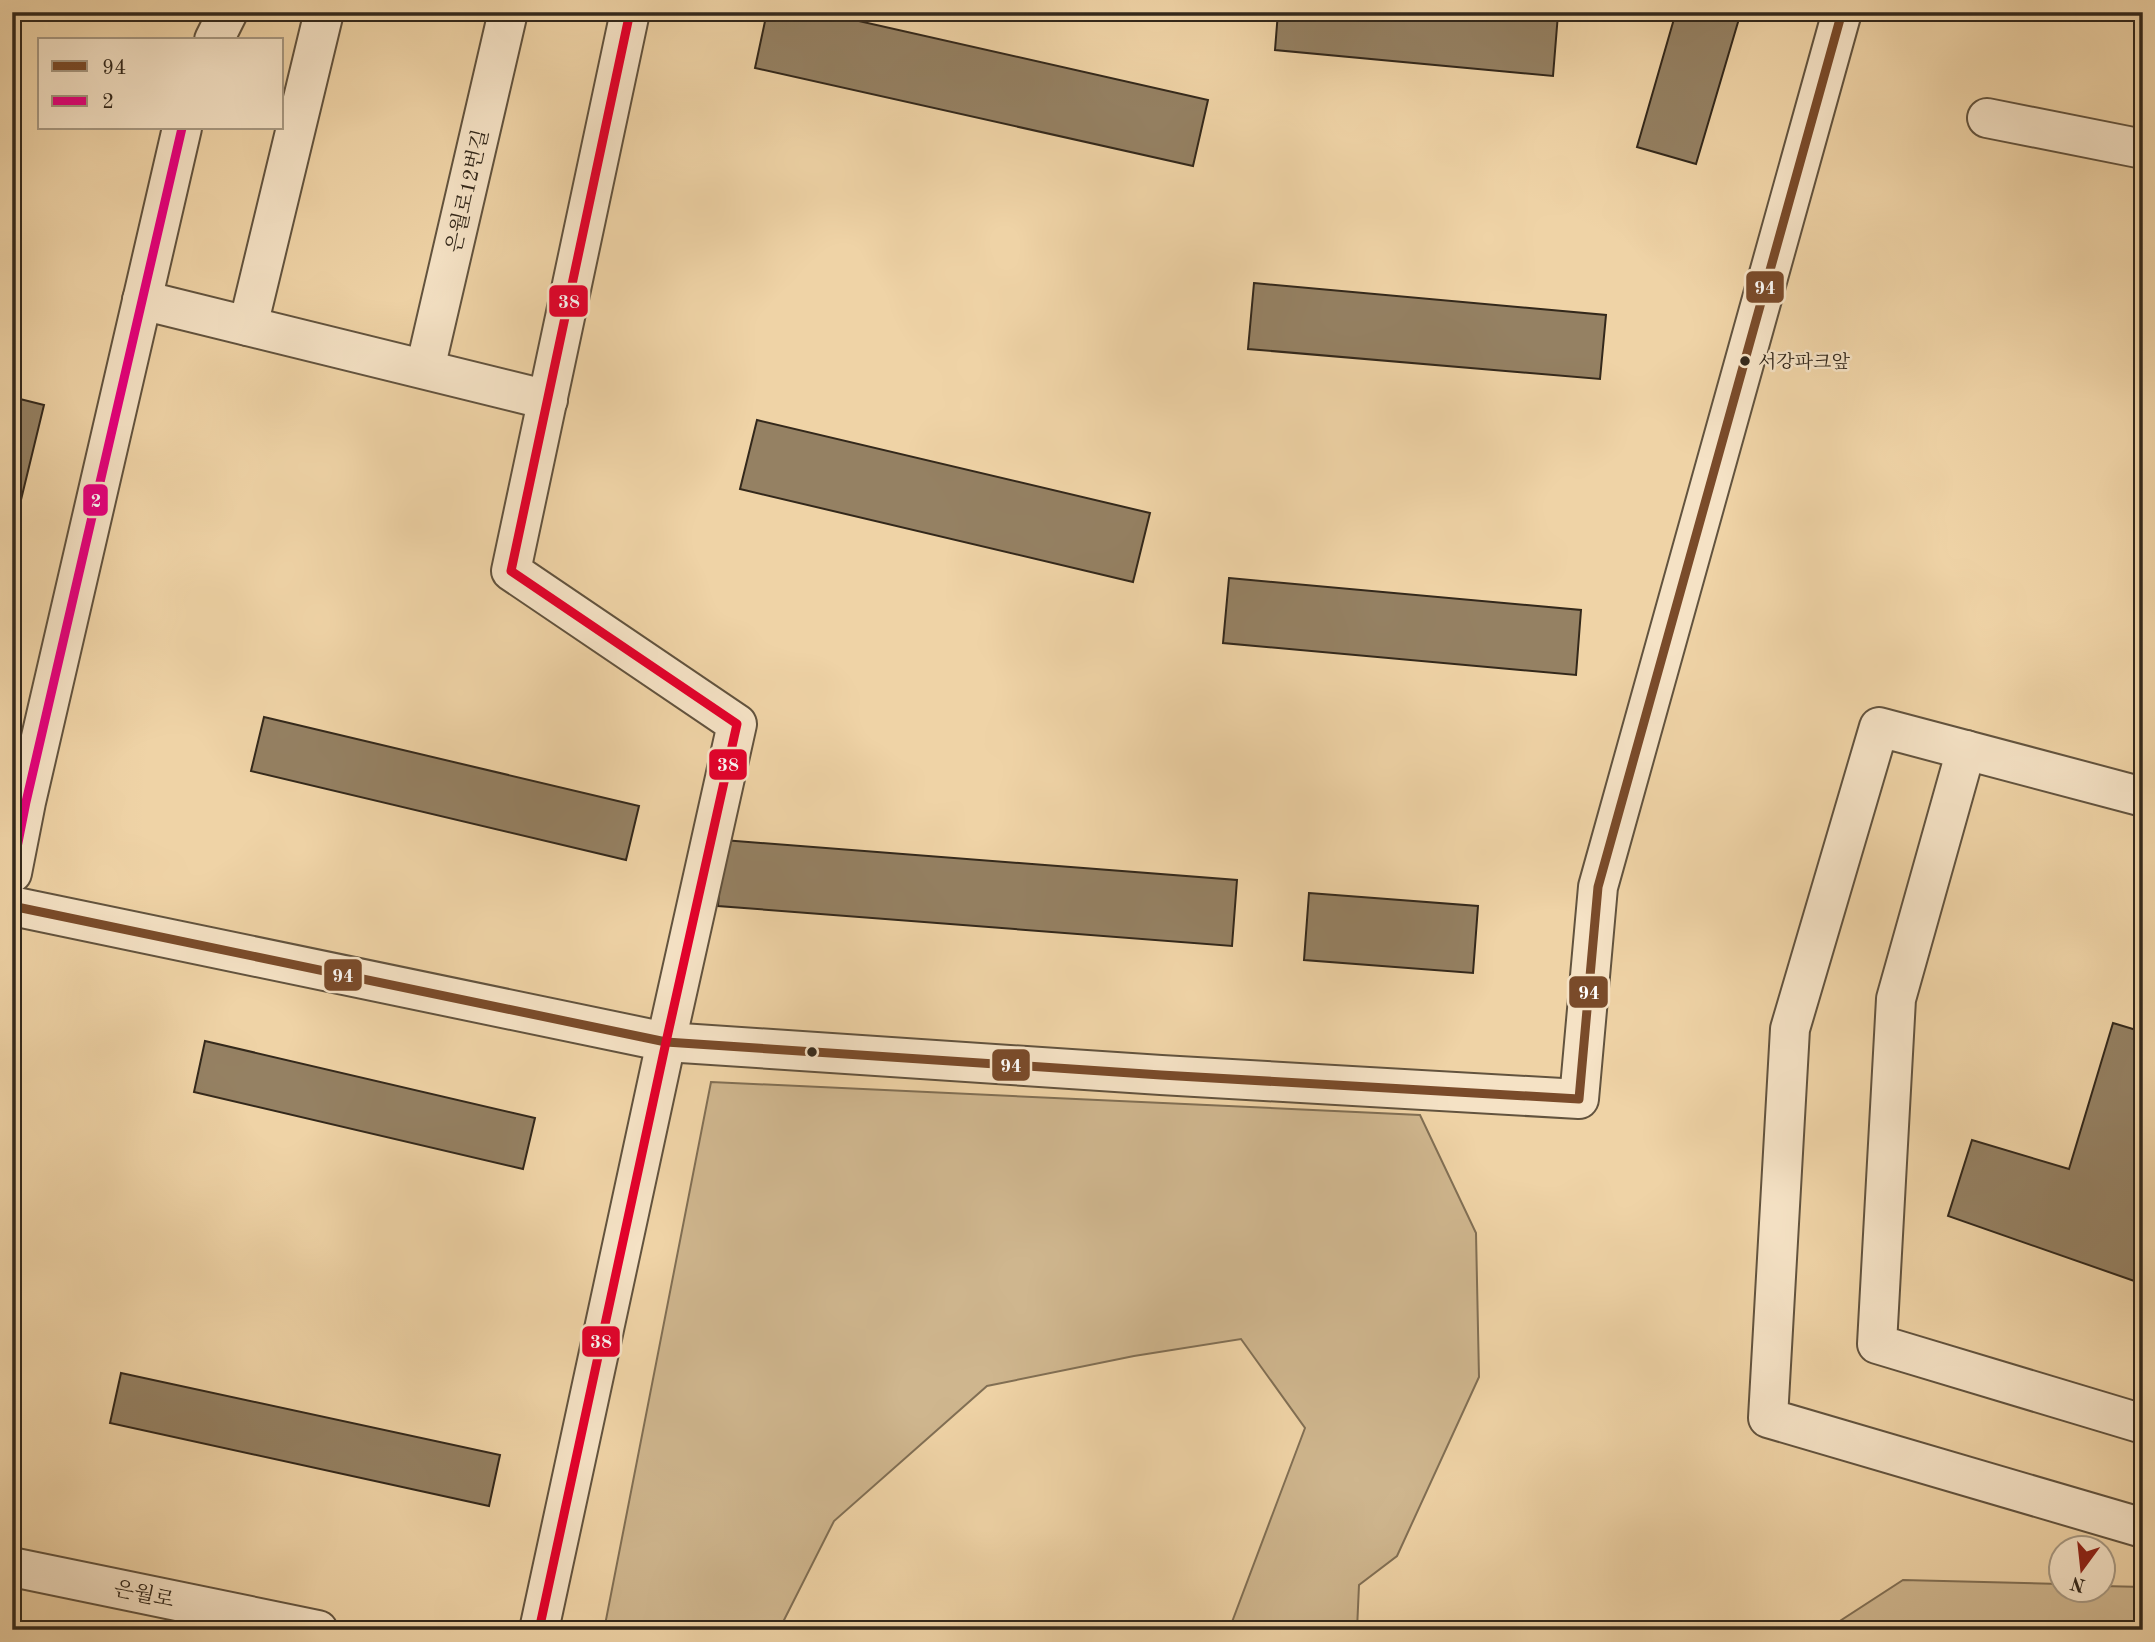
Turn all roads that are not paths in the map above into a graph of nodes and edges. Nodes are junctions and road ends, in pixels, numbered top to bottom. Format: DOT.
graph roads {
  1 [pos="228,12"];
  2 [pos="324,12"];
  3 [pos="508,12"];
  4 [pos="631,12"];
  5 [pos="1842,12"];
  6 [pos="215,38"];
  7 [pos="1987,118"];
  8 [pos="182,130"];
  9 [pos="2143,149"];
  10 [pos="142,300"];
  11 [pos="248,326"];
  12 [pos="425,369"];
  13 [pos="548,400"];
  14 [pos="1966,750"];
  15 [pos="2143,797"];
  16 [pos="12,873"];
  17 [pos="12,906"];
  18 [pos="666,1042"];
  19 [pos="2143,1424"];
  20 [pos="2143,1528"];
  21 [pos="12,1567"];
  22 [pos="318,1630"];
  23 [pos="540,1630"];
  1 -- 6 [label="street"];
  2 -- 11 [label="street"];
  3 -- 12 [label="street, 은월로12번길"];
  4 -- 13 [label="street"];
  5 -- 18 [label="street"];
  7 -- 9 [label="street"];
  8 -- 10 [label="street"];
  10 -- 11 [label="street"];
  10 -- 16 [label="street"];
  11 -- 12 [label="street"];
  12 -- 13 [label="street"];
  13 -- 18 [label="street"];
  14 -- 15 [label="street"];
  14 -- 19 [label="street"];
  14 -- 20 [label="street"];
  17 -- 18 [label="street"];
  18 -- 23 [label="street"];
  21 -- 22 [label="street, 은월로"];
}
